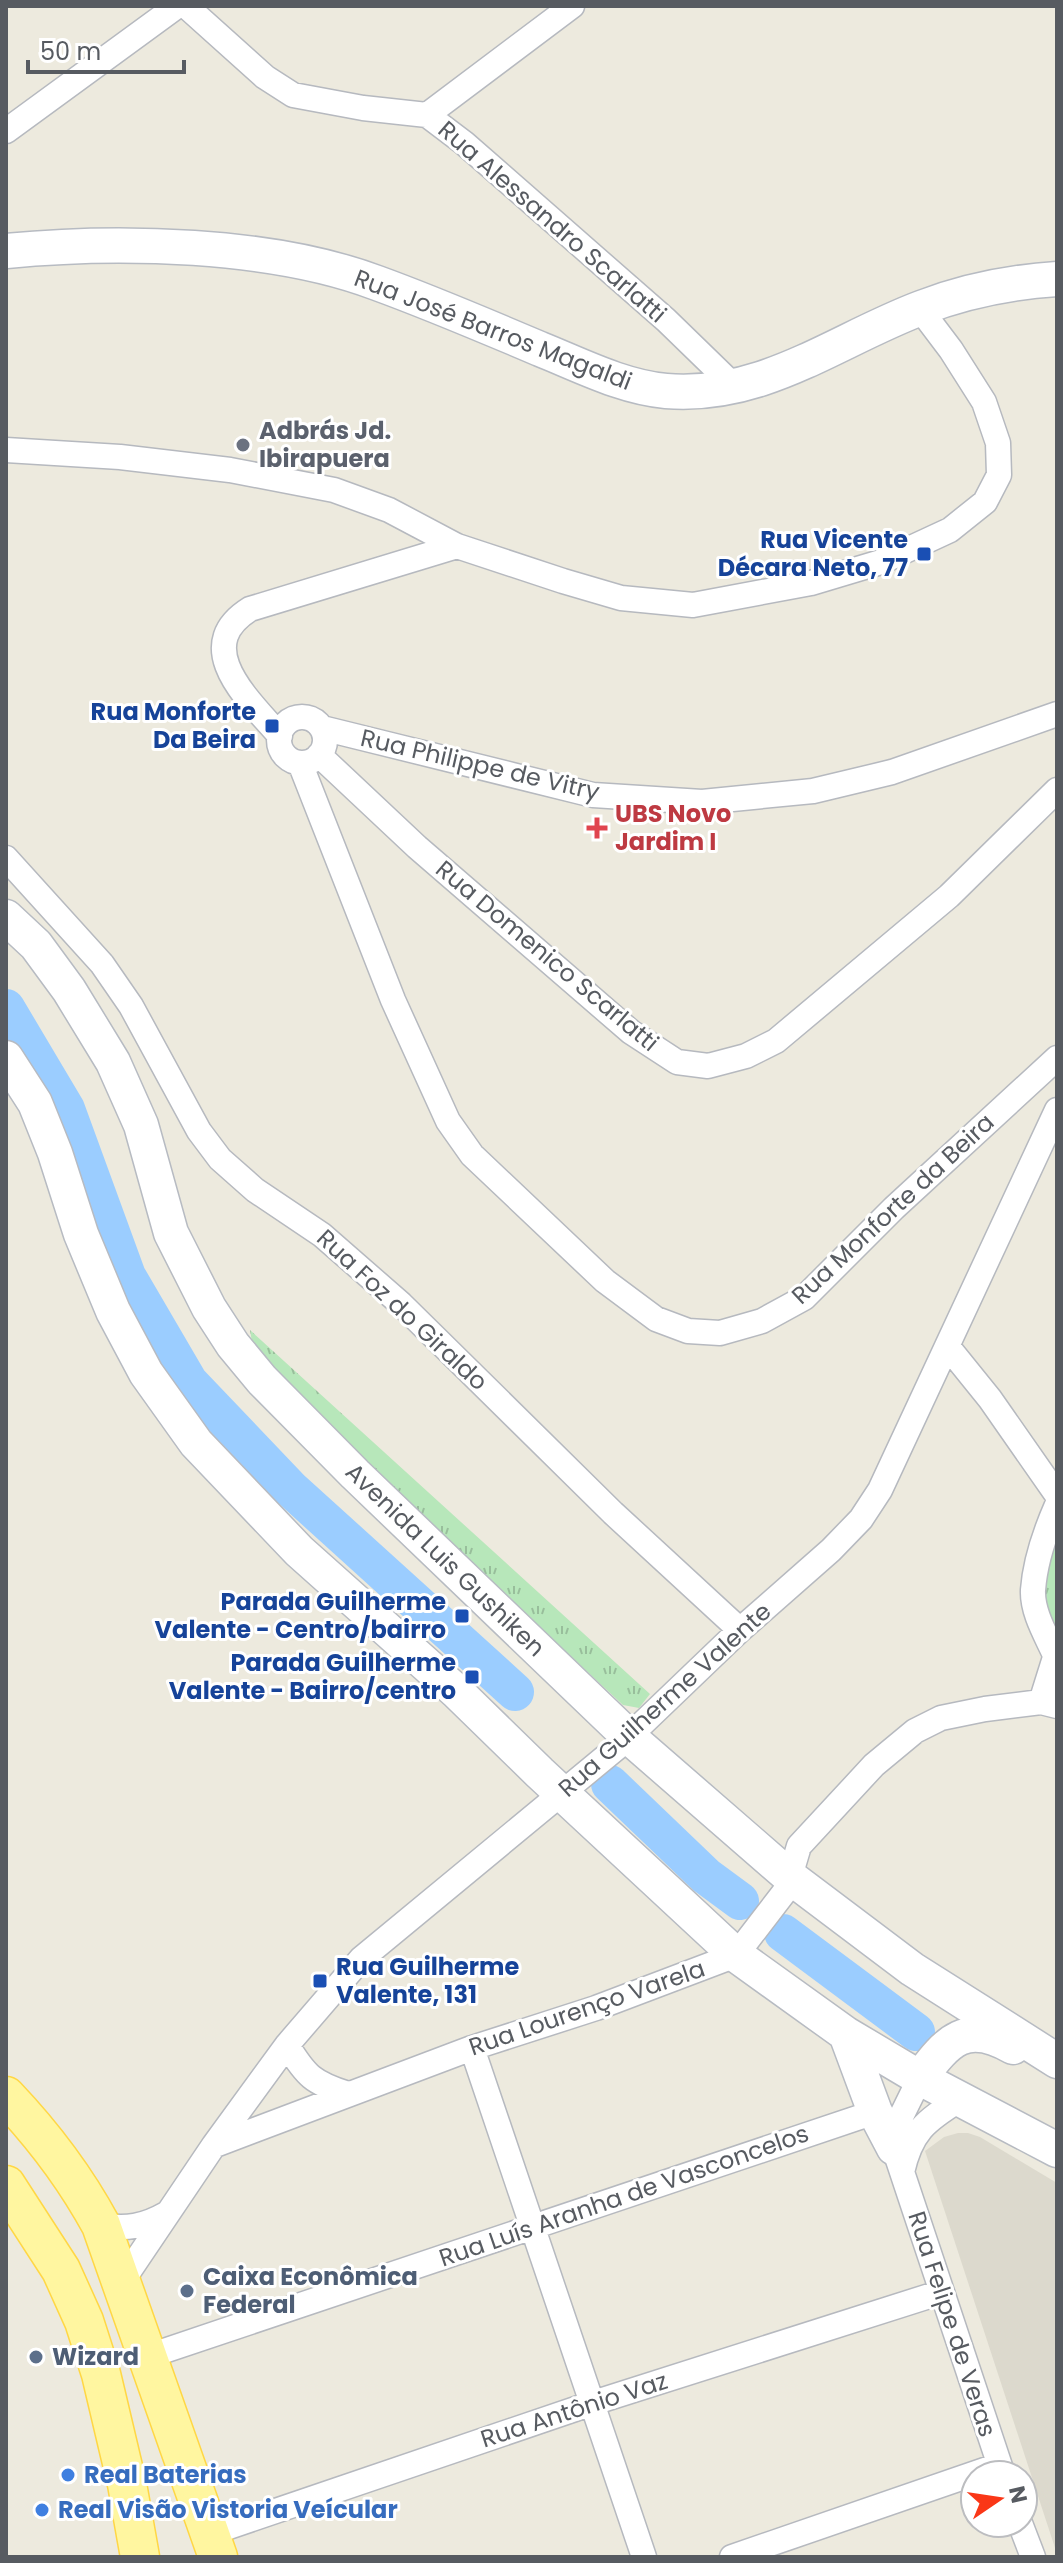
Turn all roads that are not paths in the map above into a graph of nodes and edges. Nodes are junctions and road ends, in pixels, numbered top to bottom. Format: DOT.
graph roads {
  1 [pos="177,6"];
  2 [pos="186,6"];
  3 [pos="572,6"];
  4 [pos="427,115"];
  5 [pos="6,131"];
  6 [pos="6,251"];
  7 [pos="1057,279"];
  8 [pos="920,309"];
  9 [pos="736,388"];
  10 [pos="6,450"];
  11 [pos="457,546"];
  12 [pos="1057,714"];
  13 [pos="286,728"];
  14 [pos="322,728"];
  15 [pos="310,760"];
  16 [pos="1057,790"];
  17 [pos="6,858"];
  18 [pos="6,917"];
  19 [pos="102,964"];
  20 [pos="69,990"];
  21 [pos="6,1058"];
  22 [pos="1057,1058"];
  23 [pos="1057,1110"];
  24 [pos="948,1347"];
  25 [pos="1057,1495"];
  26 [pos="1057,1505"];
  27 [pos="740,1630"];
  28 [pos="1056,1653"];
  29 [pos="1049,1704"];
  30 [pos="629,1737"];
  31 [pos="562,1794"];
  32 [pos="790,1877"];
  33 [pos="736,1955"];
  34 [pos="846,2034"];
  35 [pos="287,2045"];
  36 [pos="472,2048"];
  37 [pos="1057,2061"];
  38 [pos="1057,2070"];
  39 [pos="920,2078"];
  40 [pos="348,2094"];
  41 [pos="6,2096"];
  42 [pos="959,2100"];
  43 [pos="875,2112"];
  44 [pos="214,2145"];
  45 [pos="1057,2150"];
  46 [pos="898,2160"];
  47 [pos="6,2185"];
  48 [pos="166,2214"];
  49 [pos="101,2225"];
  50 [pos="533,2226"];
  51 [pos="121,2283"];
  52 [pos="942,2292"];
  53 [pos="146,2357"];
  54 [pos="593,2403"];
  55 [pos="997,2459"];
  56 [pos="959,2484"];
  57 [pos="213,2546"];
  58 [pos="140,2557"];
  59 [pos="644,2557"];
  60 [pos="732,2557"];
  1 -- 5 [label="street"];
  2 -- 4 [label="street, Rua Alessandro Scarlatti"];
  3 -- 4 [label="street"];
  4 -- 9 [label="street, Rua Alessandro Scarlatti"];
  6 -- 9 [label="main road, Rua José Barros Magaldi"];
  7 -- 8 [label="main road, Rua José Barros Magaldi"];
  8 -- 9 [label="main road, Rua José Barros Magaldi"];
  8 -- 11 [label="street"];
  10 -- 11 [label="street"];
  11 -- 13 [label="street"];
  12 -- 14 [label="street, Rua Philippe de Vitry"];
  13 -- 14 [label="street"];
  13 -- 15 [label="street"];
  14 -- 15 [label="street"];
  15 -- 16 [label="street, Rua Domenico Scarlatti"];
  15 -- 22 [label="street, Rua Monforte da Beira"];
  17 -- 19 [label="street, Rua Foz do Giraldo"];
  18 -- 20 [label="main road, Avenida Luis Gushiken"];
  19 -- 20 [label="street"];
  19 -- 27 [label="street, Rua Foz do Giraldo"];
  20 -- 30 [label="main road, Avenida Luis Gushiken"];
  21 -- 31 [label="main road"];
  23 -- 24 [label="street, Rua Guilherme Valente"];
  24 -- 25 [label="street"];
  24 -- 27 [label="street, Rua Guilherme Valente"];
  26 -- 28 [label="street"];
  27 -- 30 [label="street, Rua Guilherme Valente"];
  28 -- 29 [label="street"];
  29 -- 32 [label="street, Rua Lourenço Varela"];
  30 -- 31 [label="street, Rua Guilherme Valente"];
  30 -- 32 [label="main road, Avenida Luis Gushiken"];
  31 -- 33 [label="main road"];
  31 -- 35 [label="street, Rua Guilherme Valente"];
  32 -- 33 [label="street, Rua Lourenço Varela"];
  32 -- 37 [label="main road, Avenida Luis Gushiken"];
  33 -- 34 [label="main road"];
  33 -- 36 [label="street, Rua Lourenço Varela"];
  34 -- 39 [label="main road"];
  34 -- 43 [label="main road"];
  35 -- 40 [label="street"];
  35 -- 44 [label="street, Rua Guilherme Valente"];
  36 -- 40 [label="street, Rua Lourenço Varela"];
  36 -- 50 [label="street"];
  38 -- 39 [label="main road"];
  39 -- 42 [label="main road"];
  39 -- 46 [label="street"];
  40 -- 44 [label="street, Rua Lourenço Varela"];
  41 -- 49 [label="main road"];
  42 -- 45 [label="main road"];
  42 -- 46 [label="street"];
  43 -- 46 [label="main road"];
  43 -- 50 [label="street, Rua Luís Aranha de Vasconcelos"];
  44 -- 48 [label="street, Rua Guilherme Valente"];
  46 -- 52 [label="street, Rua Felipe de Veras"];
  47 -- 58 [label="main road"];
  48 -- 49 [label="street"];
  48 -- 51 [label="street, Rua Guilherme Valente"];
  49 -- 51 [label="main road"];
  50 -- 53 [label="street, Rua Luís Aranha de Vasconcelos"];
  50 -- 54 [label="street"];
  51 -- 53 [label="main road"];
  52 -- 54 [label="street, Rua Antônio Vaz"];
  52 -- 55 [label="street, Rua Felipe de Veras"];
  53 -- 57 [label="main road"];
  54 -- 57 [label="street, Rua Antônio Vaz"];
  54 -- 59 [label="street"];
  56 -- 60 [label="street"];
}
